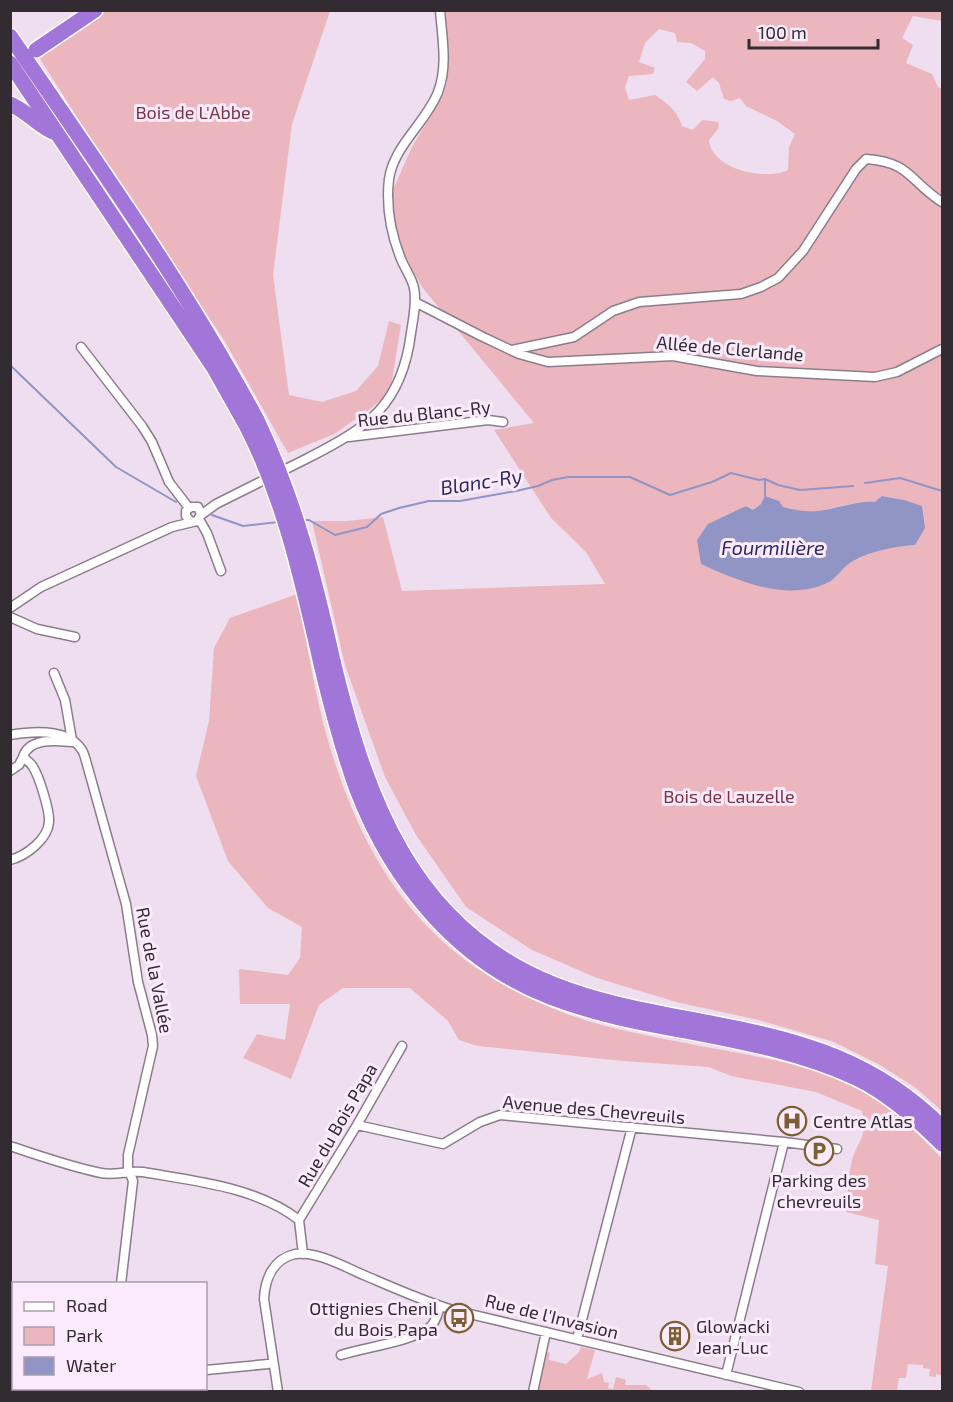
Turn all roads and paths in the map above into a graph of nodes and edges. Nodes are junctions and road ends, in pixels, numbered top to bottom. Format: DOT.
graph roads {
  1 [pos="85,10"];
  2 [pos="95,10"];
  3 [pos="440,10"];
  4 [pos="10,36"];
  5 [pos="10,63"];
  6 [pos="10,104"];
  7 [pos="59,135"];
  8 [pos="942,202"];
  9 [pos="415,302"];
  10 [pos="81,347"];
  11 [pos="942,349"];
  12 [pos="512,350"];
  13 [pos="503,422"];
  14 [pos="252,423"];
  15 [pos="348,437"];
  16 [pos="194,514"];
  17 [pos="221,571"];
  18 [pos="10,608"];
  19 [pos="10,616"];
  20 [pos="75,637"];
  21 [pos="327,662"];
  22 [pos="54,673"];
  23 [pos="10,735"];
  24 [pos="73,741"];
  25 [pos="23,757"];
  26 [pos="10,771"];
  27 [pos="10,860"];
  28 [pos="402,1046"];
  29 [pos="357,1125"];
  30 [pos="632,1127"];
  31 [pos="942,1127"];
  32 [pos="784,1142"];
  33 [pos="942,1144"];
  34 [pos="10,1146"];
  35 [pos="837,1149"];
  36 [pos="129,1171"];
  37 [pos="299,1220"];
  38 [pos="303,1254"];
  39 [pos="121,1282"];
  40 [pos="440,1306"];
  41 [pos="546,1332"];
  42 [pos="577,1339"];
  43 [pos="341,1355"];
  44 [pos="268,1364"];
  45 [pos="207,1370"];
  46 [pos="726,1375"];
  47 [pos="278,1392"];
  48 [pos="533,1392"];
  49 [pos="799,1392"];
  1 -- 2 [label="highway"];
  3 -- 9 [label="street, Rue du Blanc-Ry"];
  4 -- 14 [label="highway"];
  5 -- 7 [label="highway"];
  6 -- 7 [label="highway"];
  7 -- 14 [label="highway"];
  8 -- 12 [label="street"];
  9 -- 12 [label="street, Allée de Clerlande"];
  9 -- 15 [label="street, Rue du Blanc-Ry"];
  10 -- 16 [label="street"];
  11 -- 12 [label="street, Allée de Clerlande"];
  13 -- 15 [label="street, Rue du Blanc-Ry"];
  14 -- 21 [label="highway, bridge"];
  15 -- 16 [label="street, Rue du Blanc-Ry"];
  16 -- 17 [label="street"];
  16 -- 18 [label="street, Rue du Blanc-Ry"];
  19 -- 20 [label="street"];
  21 -- 31 [label="highway"];
  21 -- 33 [label="highway"];
  22 -- 24 [label="street, Rue de la Vallée"];
  23 -- 24 [label="street"];
  24 -- 25 [label="street"];
  24 -- 36 [label="street, Rue de la Vallée"];
  25 -- 26 [label="street"];
  25 -- 27 [label="street"];
  28 -- 29 [label="street, Rue du Bois Papa"];
  29 -- 30 [label="street, Avenue des Chevreuils"];
  29 -- 37 [label="street, Rue du Bois Papa"];
  30 -- 32 [label="street, Avenue des Chevreuils"];
  30 -- 42 [label="street"];
  32 -- 35 [label="street, Avenue des Chevreuils"];
  32 -- 46 [label="street"];
  34 -- 36 [label="street"];
  36 -- 37 [label="street"];
  36 -- 39 [label="street, Rue de la Vallée"];
  37 -- 38 [label="street"];
  38 -- 40 [label="street, Rue de l'Invasion"];
  38 -- 47 [label="street"];
  40 -- 41 [label="street, Rue de l'Invasion"];
  40 -- 43 [label="street"];
  41 -- 42 [label="street, Rue de l'Invasion"];
  41 -- 48 [label="street"];
  42 -- 46 [label="street, Rue de l'Invasion"];
  44 -- 45 [label="street"];
  46 -- 49 [label="street, Rue de l'Invasion"];
}
